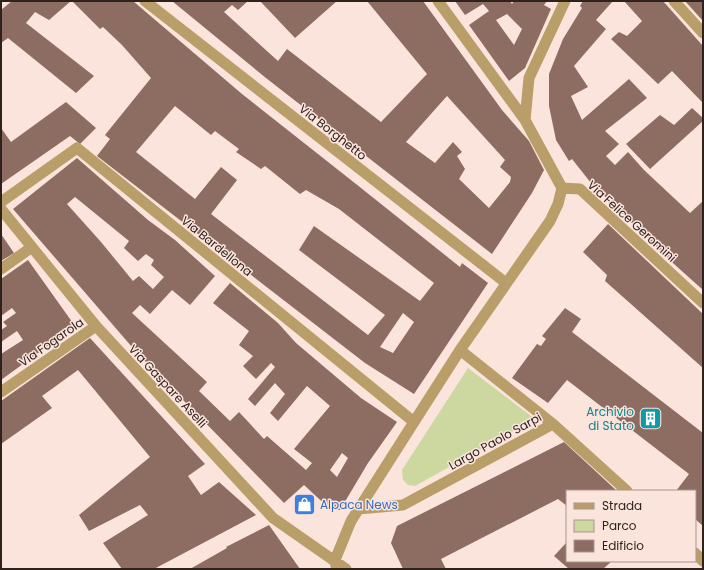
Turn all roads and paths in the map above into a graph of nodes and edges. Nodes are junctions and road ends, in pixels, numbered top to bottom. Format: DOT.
graph roads {
  1 [pos="145,1"];
  2 [pos="438,1"];
  3 [pos="565,1"];
  4 [pos="674,1"];
  5 [pos="703,34"];
  6 [pos="525,120"];
  7 [pos="562,188"];
  8 [pos="1,202"];
  9 [pos="1,209"];
  10 [pos="32,247"];
  11 [pos="1,269"];
  12 [pos="506,283"];
  13 [pos="703,303"];
  14 [pos="96,326"];
  15 [pos="460,350"];
  16 [pos="1,392"];
  17 [pos="414,422"];
  18 [pos="553,424"];
  19 [pos="626,490"];
  20 [pos="359,509"];
  21 [pos="336,565"];
  22 [pos="346,569"];
  1 -- 12 [label="street, Via Borghetto"];
  2 -- 6 [label="street"];
  3 -- 6 [label="street"];
  4 -- 5 [label="street"];
  6 -- 7 [label="street"];
  7 -- 12 [label="street"];
  7 -- 13 [label="street, Via Felice Geromini"];
  8 -- 17 [label="street, Via Bardellona"];
  9 -- 10 [label="street, Via Gaspare Aselli"];
  10 -- 11 [label="street"];
  10 -- 14 [label="street, Via Gaspare Aselli"];
  12 -- 15 [label="street"];
  14 -- 16 [label="street, Via Fogarola"];
  14 -- 21 [label="street, Via Gaspare Aselli"];
  15 -- 17 [label="street"];
  15 -- 18 [label="street, Largo Paolo Sarpi"];
  17 -- 20 [label="street"];
  18 -- 19 [label="street"];
  18 -- 20 [label="street, Largo Paolo Sarpi"];
  20 -- 21 [label="street"];
  21 -- 22 [label="street, Via Gaspare Aselli"];
}
